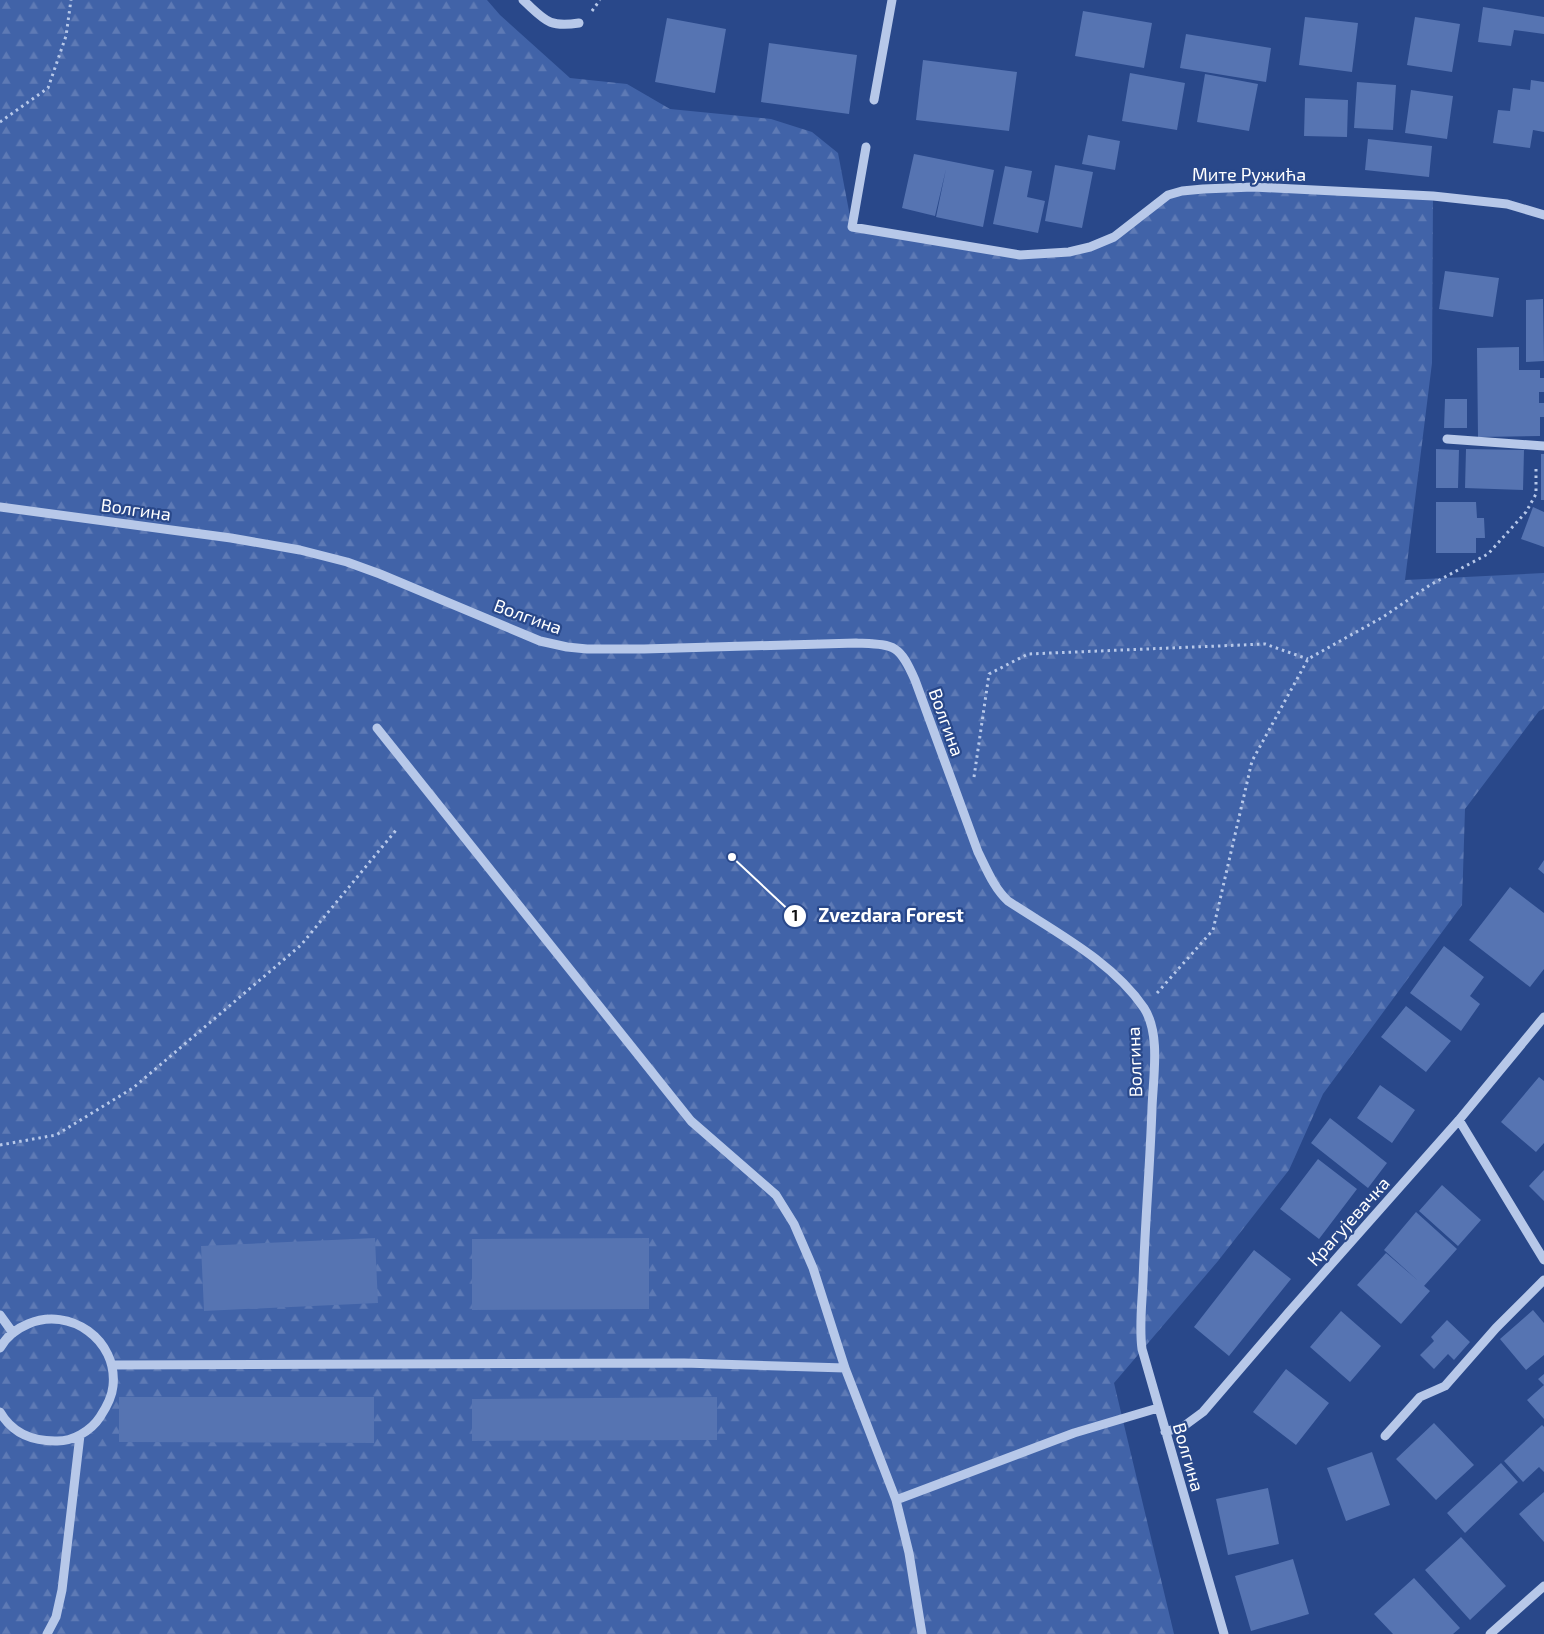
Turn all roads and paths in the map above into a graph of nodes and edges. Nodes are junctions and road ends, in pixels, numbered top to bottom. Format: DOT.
graph roads {
  1 [pos="71,0"];
  2 [pos="523,0"];
  3 [pos="892,0"];
  4 [pos="579,23"];
  5 [pos="874,100"];
  6 [pos="0,122"];
  7 [pos="866,147"];
  8 [pos="1544,215"];
  9 [pos="1447,439"];
  10 [pos="1540,445"];
  11 [pos="0,507"];
  12 [pos="1308,659"];
  13 [pos="377,728"];
  14 [pos="972,785"];
  15 [pos="397,829"];
  16 [pos="1144,1008"];
  17 [pos="1544,1017"];
  18 [pos="1459,1120"];
  19 [pos="0,1145"];
  20 [pos="1544,1260"];
  21 [pos="1544,1280"];
  22 [pos="0,1315"];
  23 [pos="14,1333"];
  24 [pos="0,1348"];
  25 [pos="112,1365"];
  26 [pos="846,1368"];
  27 [pos="1158,1408"];
  28 [pos="0,1412"];
  29 [pos="1165,1432"];
  30 [pos="80,1435"];
  31 [pos="1385,1436"];
  32 [pos="896,1500"];
  33 [pos="1544,1586"];
  34 [pos="47,1634"];
  35 [pos="922,1634"];
  36 [pos="1224,1634"];
  37 [pos="1490,1634"];
  1 -- 6 [label="path"];
  2 -- 4 [label="street"];
  3 -- 5 [label="street"];
  7 -- 8 [label="street, Мите Ружића"];
  9 -- 10 [label="street"];
  10 -- 12 [label="path"];
  11 -- 16 [label="street, Волгина"];
  12 -- 14 [label="path"];
  12 -- 16 [label="path"];
  13 -- 26 [label="street"];
  15 -- 19 [label="path"];
  16 -- 27 [label="street, Волгина"];
  17 -- 18 [label="street, Крагујевачка"];
  18 -- 20 [label="street"];
  18 -- 29 [label="street, Крагујевачка"];
  21 -- 31 [label="street"];
  22 -- 23 [label="street"];
  23 -- 24 [label="street"];
  23 -- 25 [label="street"];
  25 -- 26 [label="street"];
  25 -- 30 [label="street"];
  26 -- 32 [label="street"];
  27 -- 29 [label="street, Волгина"];
  27 -- 32 [label="street"];
  28 -- 30 [label="street"];
  29 -- 36 [label="street, Волгина"];
  30 -- 34 [label="street"];
  32 -- 35 [label="street"];
  33 -- 37 [label="street"];
}
